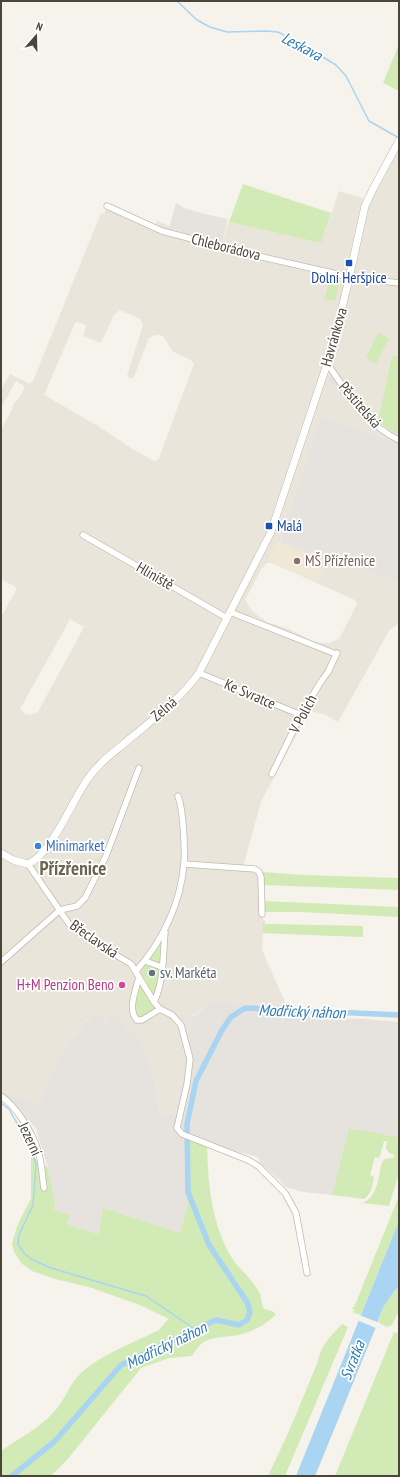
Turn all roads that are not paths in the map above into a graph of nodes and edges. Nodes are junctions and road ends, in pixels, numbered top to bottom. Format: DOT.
graph roads {
  1 [pos="398,142"];
  2 [pos="107,206"];
  3 [pos="350,277"];
  4 [pos="399,283"];
  5 [pos="327,363"];
  6 [pos="399,440"];
  7 [pos="271,532"];
  8 [pos="83,535"];
  9 [pos="229,615"];
  10 [pos="199,673"];
  11 [pos="301,715"];
  12 [pos="139,768"];
  13 [pos="272,774"];
  14 [pos="178,796"];
  15 [pos="2,854"];
  16 [pos="28,864"];
  17 [pos="184,864"];
  18 [pos="60,910"];
  19 [pos="262,914"];
  20 [pos="165,930"];
  21 [pos="145,961"];
  22 [pos="1,962"];
  23 [pos="162,967"];
  24 [pos="136,972"];
  25 [pos="140,977"];
  26 [pos="154,1002"];
  27 [pos="160,1009"];
  28 [pos="1,1096"];
  29 [pos="44,1188"];
  30 [pos="307,1273"];
  1 -- 3 [label="street, Havránkova"];
  2 -- 3 [label="street, Chleborádova"];
  3 -- 4 [label="street, Chleborádova"];
  3 -- 5 [label="street, Havránkova"];
  5 -- 6 [label="street, Pěstitelská"];
  5 -- 7 [label="street, Havránkova"];
  7 -- 9 [label="street, Zelná"];
  8 -- 9 [label="street, Hliniště"];
  9 -- 10 [label="street, Zelná"];
  9 -- 11 [label="street, V Polích"];
  10 -- 11 [label="street, Ke Svratce"];
  10 -- 16 [label="street, Zelná"];
  11 -- 13 [label="street, V Polích"];
  12 -- 18 [label="street"];
  14 -- 17 [label="street"];
  15 -- 16 [label="street"];
  16 -- 18 [label="street, Břeclavská"];
  17 -- 19 [label="street"];
  17 -- 20 [label="street"];
  18 -- 22 [label="street"];
  18 -- 24 [label="street, Břeclavská"];
  20 -- 21 [label="street"];
  20 -- 23 [label="street"];
  21 -- 23 [label="street"];
  21 -- 24 [label="street"];
  23 -- 26 [label="street"];
  24 -- 25 [label="street, Břeclavská"];
  25 -- 26 [label="street, Břeclavská"];
  25 -- 27 [label="street"];
  26 -- 27 [label="street, Břeclavská"];
  27 -- 30 [label="street, Břeclavská"];
  28 -- 29 [label="street, Jezerní"];
}
